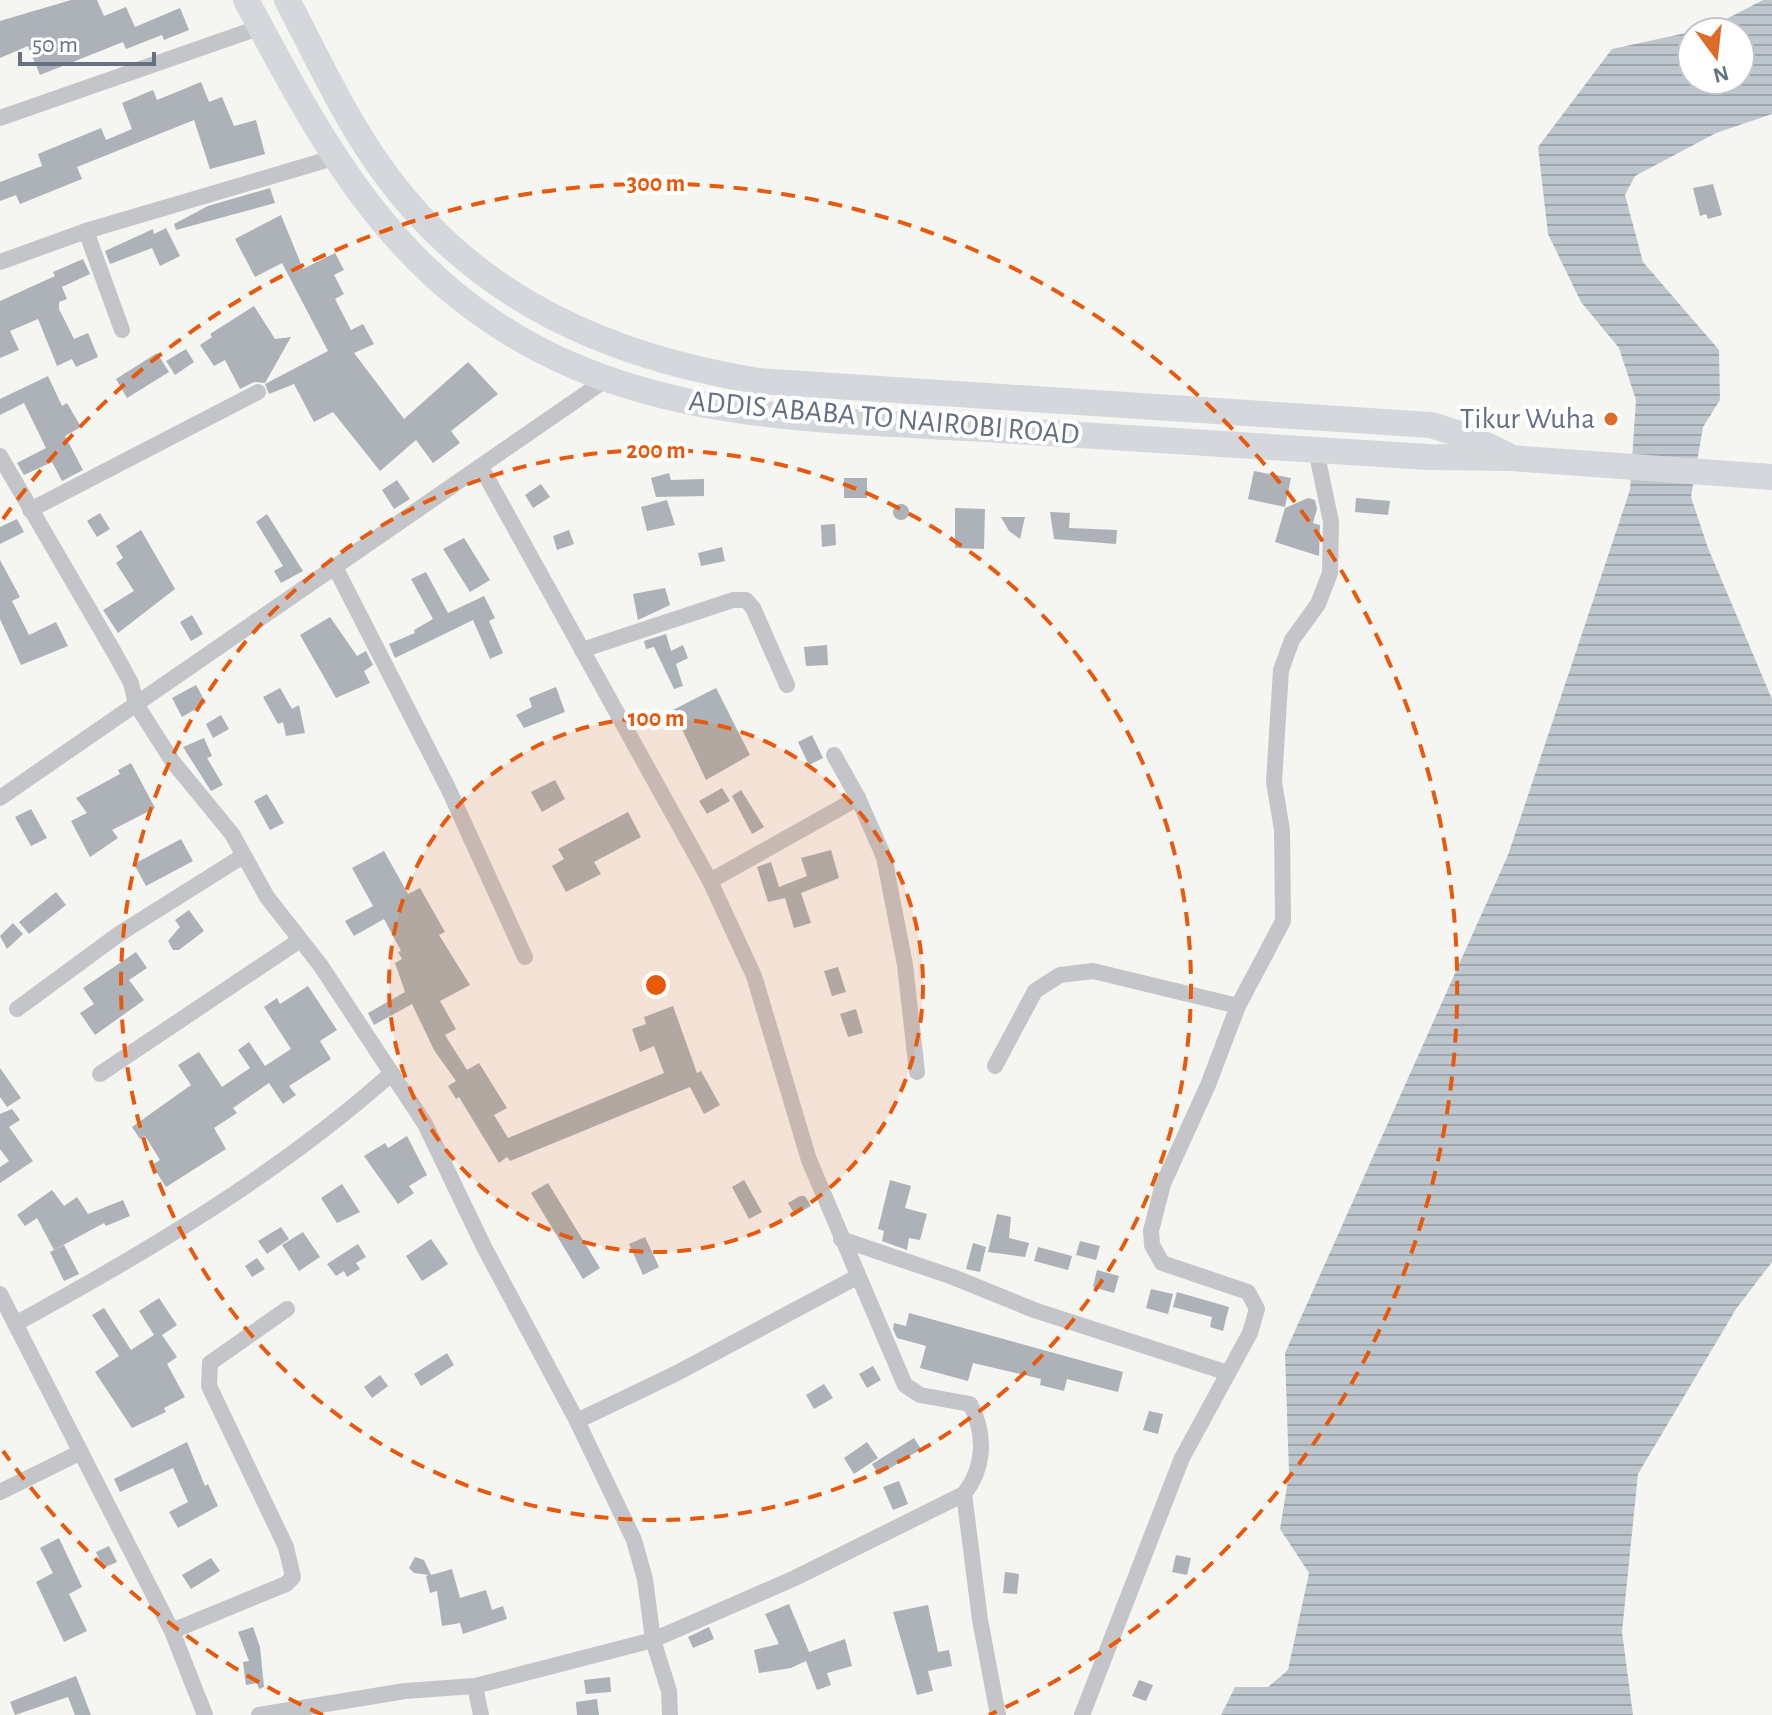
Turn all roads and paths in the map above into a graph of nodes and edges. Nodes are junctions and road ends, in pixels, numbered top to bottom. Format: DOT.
graph roads {
  1 [pos="246,0"];
  2 [pos="287,0"];
  3 [pos="261,27"];
  4 [pos="0,118"];
  5 [pos="333,158"];
  6 [pos="86,231"];
  7 [pos="0,262"];
  8 [pos="122,330"];
  9 [pos="604,381"];
  10 [pos="258,392"];
  11 [pos="1316,450"];
  12 [pos="0,456"];
  13 [pos="1511,458"];
  14 [pos="481,467"];
  15 [pos="1772,477"];
  16 [pos="30,510"];
  17 [pos="335,567"];
  18 [pos="582,650"];
  19 [pos="787,685"];
  20 [pos="136,704"];
  21 [pos="834,755"];
  22 [pos="0,798"];
  23 [pos="858,798"];
  24 [pos="243,856"];
  25 [pos="710,881"];
  26 [pos="300,940"];
  27 [pos="525,957"];
  28 [pos="1238,1006"];
  29 [pos="17,1009"];
  30 [pos="995,1066"];
  31 [pos="917,1072"];
  32 [pos="392,1073"];
  33 [pos="100,1074"];
  34 [pos="841,1239"];
  35 [pos="857,1277"];
  36 [pos="0,1294"];
  37 [pos="287,1309"];
  38 [pos="15,1324"];
  39 [pos="1228,1373"];
  40 [pos="577,1421"];
  41 [pos="81,1452"];
  42 [pos="0,1492"];
  43 [pos="964,1494"];
  44 [pos="172,1631"];
  45 [pos="653,1640"];
  46 [pos="475,1686"];
  47 [pos="205,1715"];
  48 [pos="259,1715"];
  49 [pos="481,1715"];
  50 [pos="670,1715"];
  51 [pos="998,1715"];
  52 [pos="1082,1715"];
  1 -- 3 [label="highway, ADDIS ABABA TO NAIROBI ROAD"];
  2 -- 13 [label="highway, ADDIS ABABA TO NAIROBI ROAD"];
  3 -- 4 [label="street"];
  3 -- 5 [label="highway, ADDIS ABABA TO NAIROBI ROAD"];
  5 -- 6 [label="street"];
  5 -- 9 [label="highway, ADDIS ABABA TO NAIROBI ROAD"];
  6 -- 7 [label="street"];
  6 -- 8 [label="street"];
  9 -- 11 [label="highway, ADDIS ABABA TO NAIROBI ROAD"];
  9 -- 14 [label="street"];
  10 -- 16 [label="street"];
  11 -- 13 [label="highway, ADDIS ABABA TO NAIROBI ROAD"];
  11 -- 28 [label="street"];
  12 -- 16 [label="street"];
  13 -- 15 [label="highway, ADDIS ABABA TO NAIROBI ROAD"];
  14 -- 17 [label="street"];
  14 -- 18 [label="street"];
  16 -- 20 [label="street"];
  17 -- 20 [label="street"];
  17 -- 27 [label="street"];
  18 -- 19 [label="street"];
  18 -- 25 [label="street"];
  20 -- 22 [label="street"];
  20 -- 24 [label="street"];
  21 -- 23 [label="street"];
  23 -- 25 [label="street"];
  23 -- 31 [label="street"];
  24 -- 26 [label="street"];
  24 -- 29 [label="street"];
  25 -- 34 [label="street"];
  26 -- 32 [label="street"];
  26 -- 33 [label="street"];
  28 -- 30 [label="street"];
  28 -- 39 [label="street"];
  32 -- 38 [label="street"];
  32 -- 40 [label="street"];
  34 -- 35 [label="street"];
  34 -- 39 [label="street"];
  35 -- 40 [label="street"];
  35 -- 43 [label="street"];
  36 -- 38 [label="street"];
  37 -- 44 [label="street"];
  38 -- 41 [label="street"];
  39 -- 52 [label="street"];
  40 -- 45 [label="street"];
  41 -- 42 [label="street"];
  41 -- 44 [label="street"];
  43 -- 45 [label="street"];
  43 -- 51 [label="street"];
  44 -- 47 [label="street"];
  45 -- 46 [label="street"];
  45 -- 50 [label="street"];
  46 -- 48 [label="street"];
  46 -- 49 [label="street"];
}
